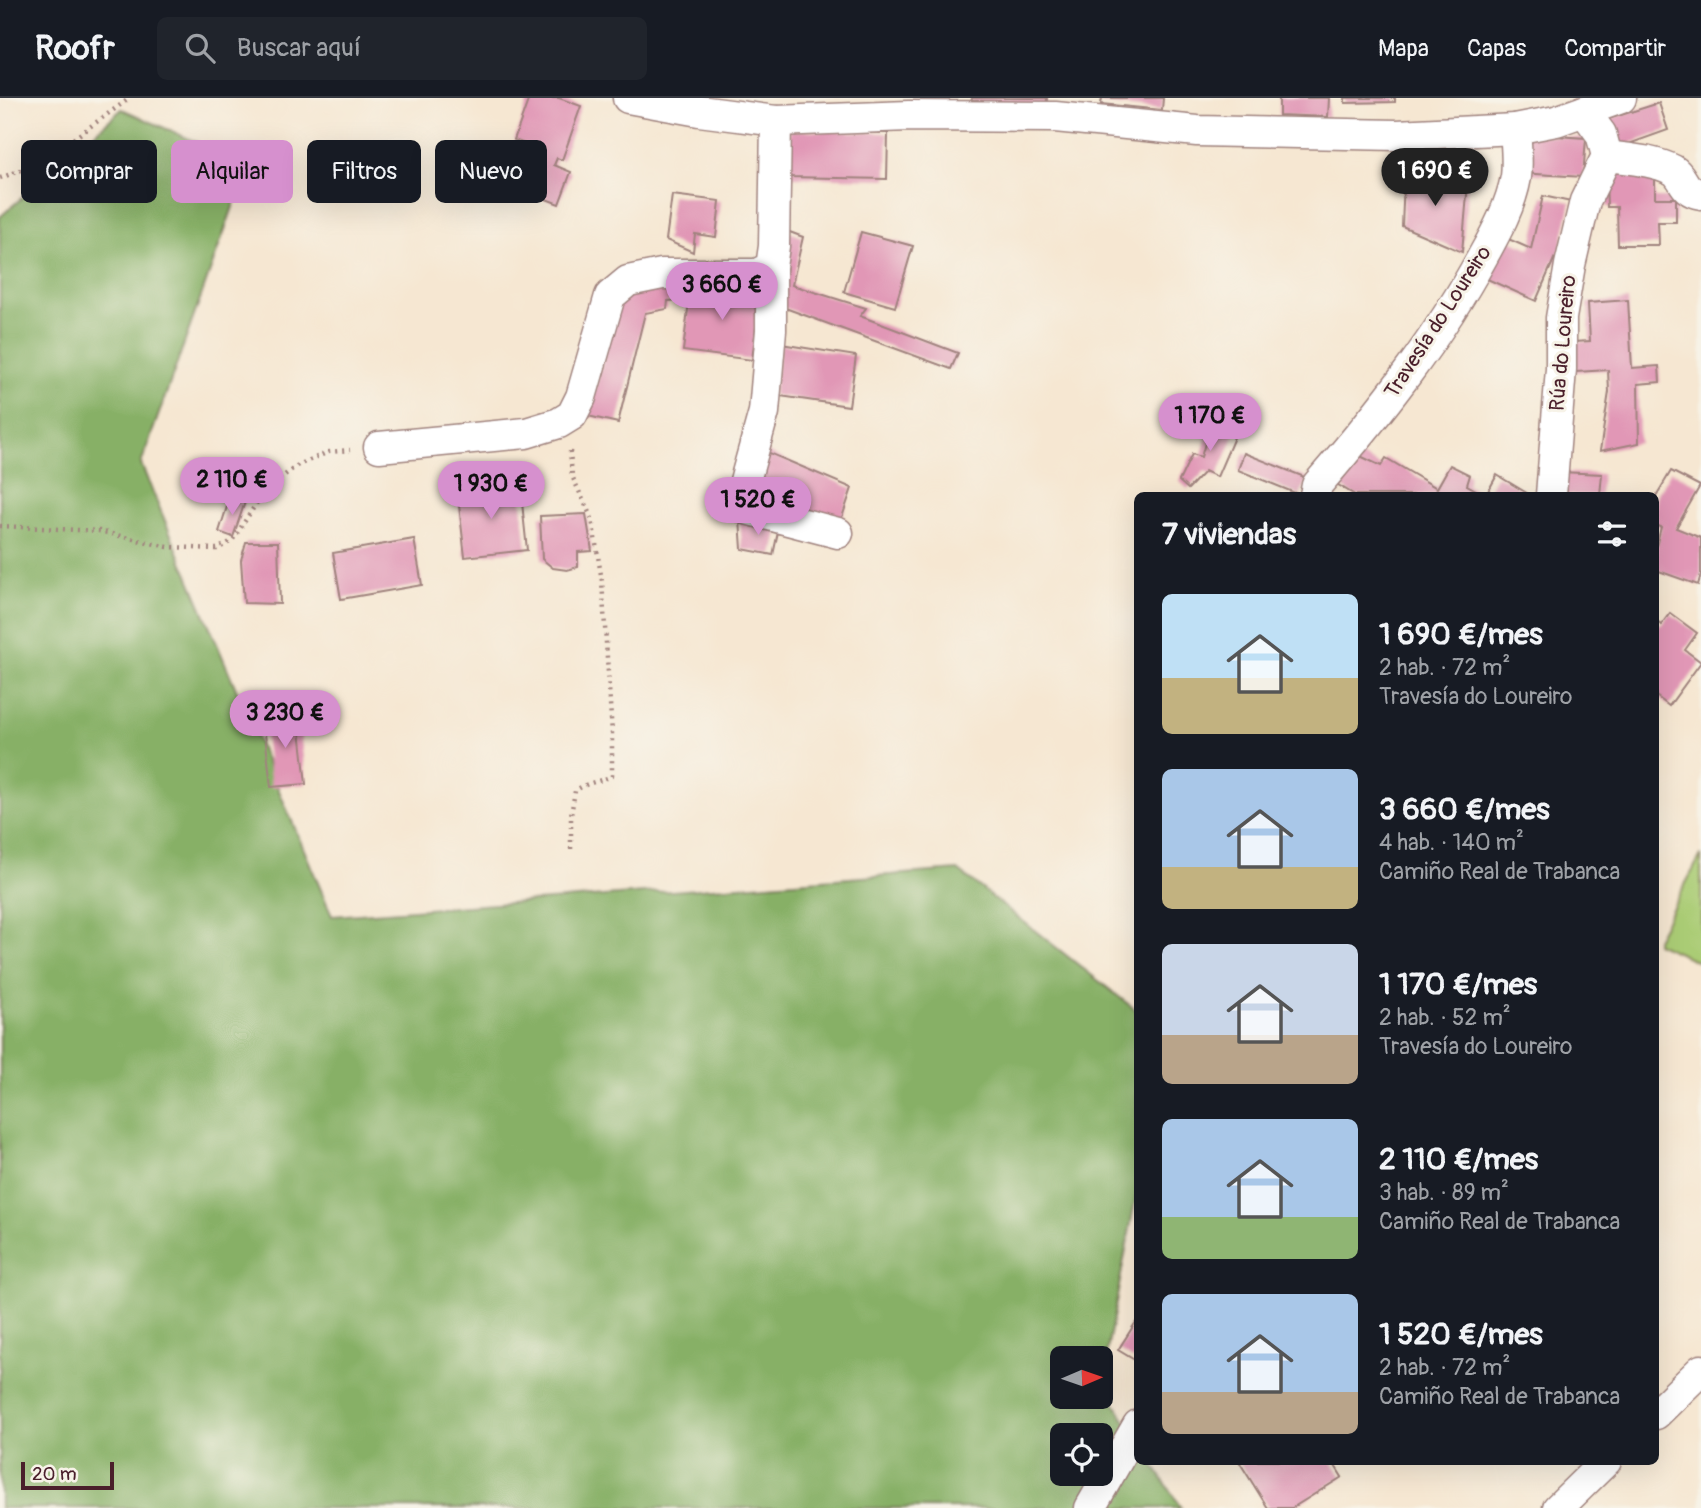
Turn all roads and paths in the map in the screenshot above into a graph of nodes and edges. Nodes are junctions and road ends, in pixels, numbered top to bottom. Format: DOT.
graph roads {
  1 [pos="130,98"];
  2 [pos="628,98"];
  3 [pos="1621,98"];
  4 [pos="1584,111"];
  5 [pos="776,121"];
  6 [pos="1515,129"];
  7 [pos="1607,156"];
  8 [pos="0,178"];
  9 [pos="1701,194"];
  10 [pos="771,267"];
  11 [pos="572,415"];
  12 [pos="379,447"];
  13 [pos="1316,492"];
  14 [pos="1551,492"];
  15 [pos="0,526"];
  16 [pos="838,533"];
  17 [pos="571,854"];
  18 [pos="1701,1370"];
  19 [pos="1659,1411"];
  20 [pos="1134,1432"];
  21 [pos="1602,1465"];
  22 [pos="1090,1508"];
  23 [pos="1558,1508"];
  1 -- 8 [label="path"];
  2 -- 5 [label="street"];
  3 -- 4 [label="street"];
  4 -- 6 [label="street"];
  4 -- 7 [label="street"];
  5 -- 6 [label="street"];
  5 -- 10 [label="street"];
  6 -- 13 [label="street, Travesía do Loureiro"];
  7 -- 9 [label="street"];
  7 -- 14 [label="street, Rúa do Loureiro"];
  10 -- 11 [label="street"];
  10 -- 16 [label="street"];
  11 -- 12 [label="street"];
  11 -- 17 [label="path"];
  12 -- 15 [label="path"];
  18 -- 19 [label="street"];
  20 -- 22 [label="street"];
  21 -- 23 [label="street"];
}
